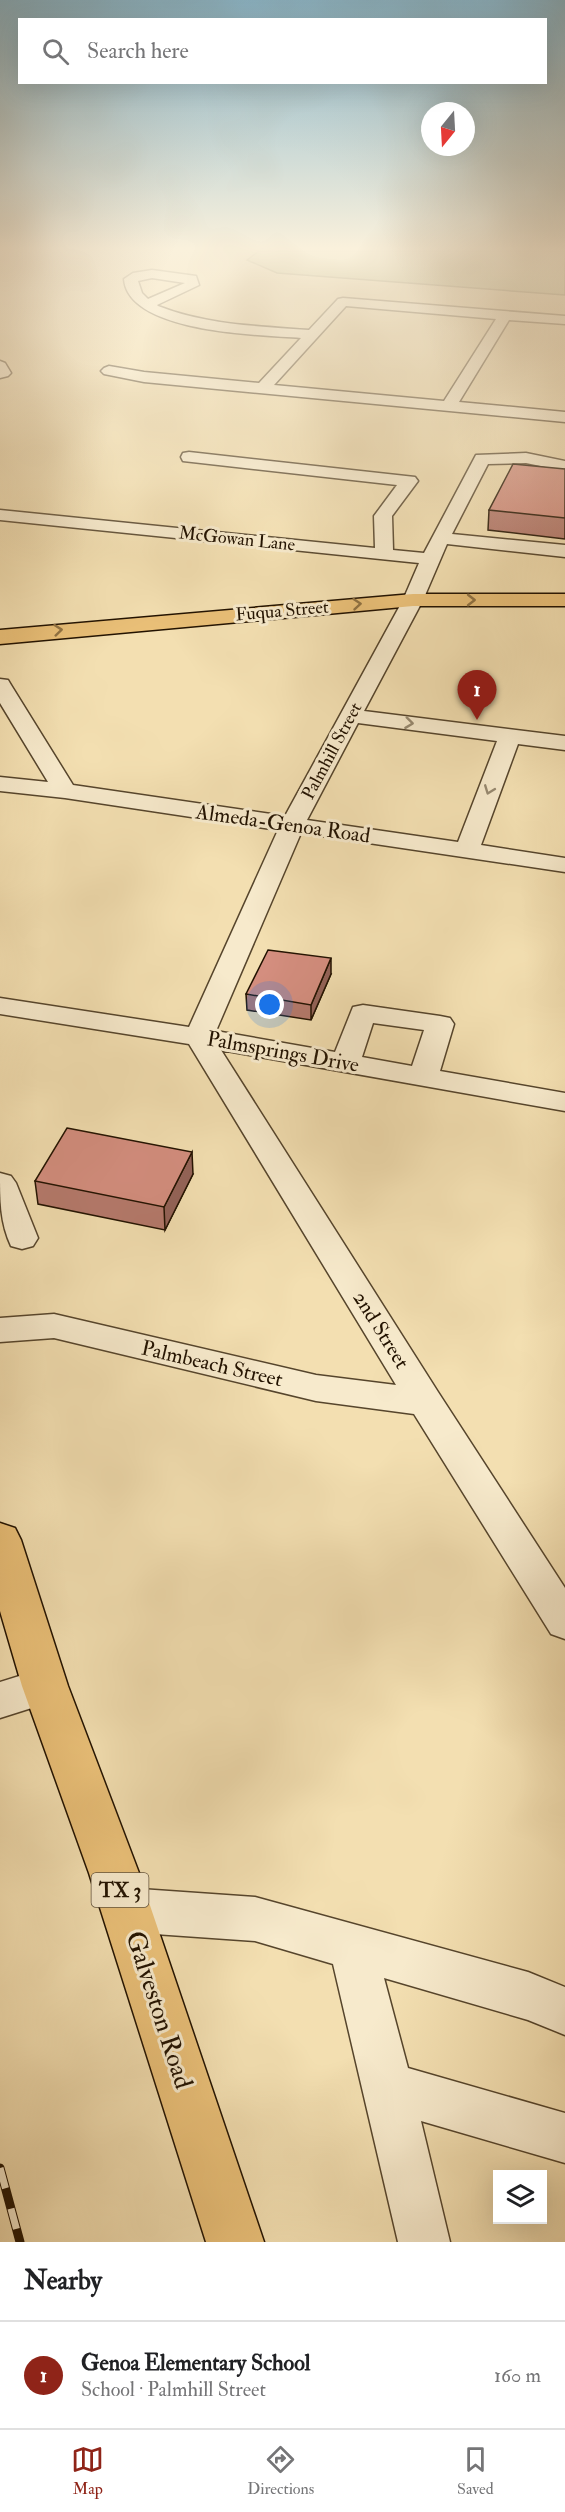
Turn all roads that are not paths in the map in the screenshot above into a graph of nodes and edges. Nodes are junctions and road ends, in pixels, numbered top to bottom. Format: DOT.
graph roads {
  1 [pos="293,356"];
  2 [pos="480,356"];
  3 [pos="0,366"];
  4 [pos="109,371"];
  5 [pos="0,373"];
  6 [pos="263,388"];
  7 [pos="449,406"];
  8 [pos="565,417"];
  9 [pos="189,457"];
  10 [pos="565,466"];
  11 [pos="0,515"];
  12 [pos="441,538"];
  13 [pos="565,551"];
  14 [pos="384,554"];
  15 [pos="430,559"];
  16 [pos="444,579"];
  17 [pos="411,587"];
  18 [pos="565,600"];
  19 [pos="0,637"];
  20 [pos="0,685"];
  21 [pos="351,716"];
  22 [pos="510,736"];
  23 [pos="565,743"];
  24 [pos="0,784"];
  25 [pos="66,791"];
  26 [pos="292,825"];
  27 [pos="467,851"];
  28 [pos="565,865"];
  29 [pos="0,1006"];
  30 [pos="199,1037"];
  31 [pos="345,1063"];
  32 [pos="423,1077"];
  33 [pos="565,1102"];
  34 [pos="0,1183"];
  35 [pos="22,1239"];
  36 [pos="0,1330"];
  37 [pos="425,1402"];
  38 [pos="0,1540"];
  39 [pos="565,1622"];
  40 [pos="22,1693"];
  41 [pos="126,1910"];
  42 [pos="352,1946"];
  43 [pos="565,2011"];
  44 [pos="388,2087"];
  45 [pos="565,2138"];
  46 [pos="235,2242"];
  47 [pos="424,2242"];
  1 -- 6 [label="street"];
  2 -- 7 [label="street"];
  3 -- 5 [label="street"];
  4 -- 6 [label="street"];
  6 -- 7 [label="street"];
  7 -- 8 [label="street"];
  9 -- 14 [label="street"];
  10 -- 12 [label="street"];
  11 -- 14 [label="street, McGowan Lane"];
  12 -- 13 [label="street"];
  12 -- 15 [label="street"];
  14 -- 15 [label="street, McGowan Lane"];
  15 -- 17 [label="street"];
  16 -- 17 [label="main road, Fuqua Street"];
  17 -- 18 [label="main road, Fuqua Street, one-way"];
  19 -- 17 [label="main road, Fuqua Street, one-way"];
  17 -- 21 [label="street, Palmhill Street"];
  20 -- 25 [label="street"];
  21 -- 22 [label="street, one-way"];
  21 -- 26 [label="street, Palmhill Street"];
  22 -- 23 [label="street"];
  22 -- 27 [label="street, one-way"];
  24 -- 25 [label="street, Almeda-Genoa Road"];
  25 -- 26 [label="street, Almeda-Genoa Road"];
  26 -- 27 [label="street, Almeda-Genoa Road"];
  26 -- 30 [label="street, Palmhill Street"];
  27 -- 28 [label="street, Almeda-Genoa Road"];
  29 -- 30 [label="street, Palmsprings Drive"];
  30 -- 31 [label="street, Palmsprings Drive"];
  30 -- 37 [label="street, 2nd Street"];
  31 -- 32 [label="street, Palmsprings Drive"];
  31 -- 32 [label="street"];
  32 -- 33 [label="street, Palmsprings Drive"];
  34 -- 35 [label="street"];
  36 -- 37 [label="street, Palmbeach Street"];
  37 -- 39 [label="street, 2nd Street"];
  38 -- 40 [label="main road, Galveston Road / TX 3"];
  40 -- 41 [label="main road, Galveston Road / TX 3"];
  41 -- 42 [label="street"];
  41 -- 46 [label="main road, Galveston Road / TX 3"];
  42 -- 43 [label="street"];
  42 -- 44 [label="street"];
  44 -- 45 [label="street"];
  44 -- 47 [label="street"];
}
